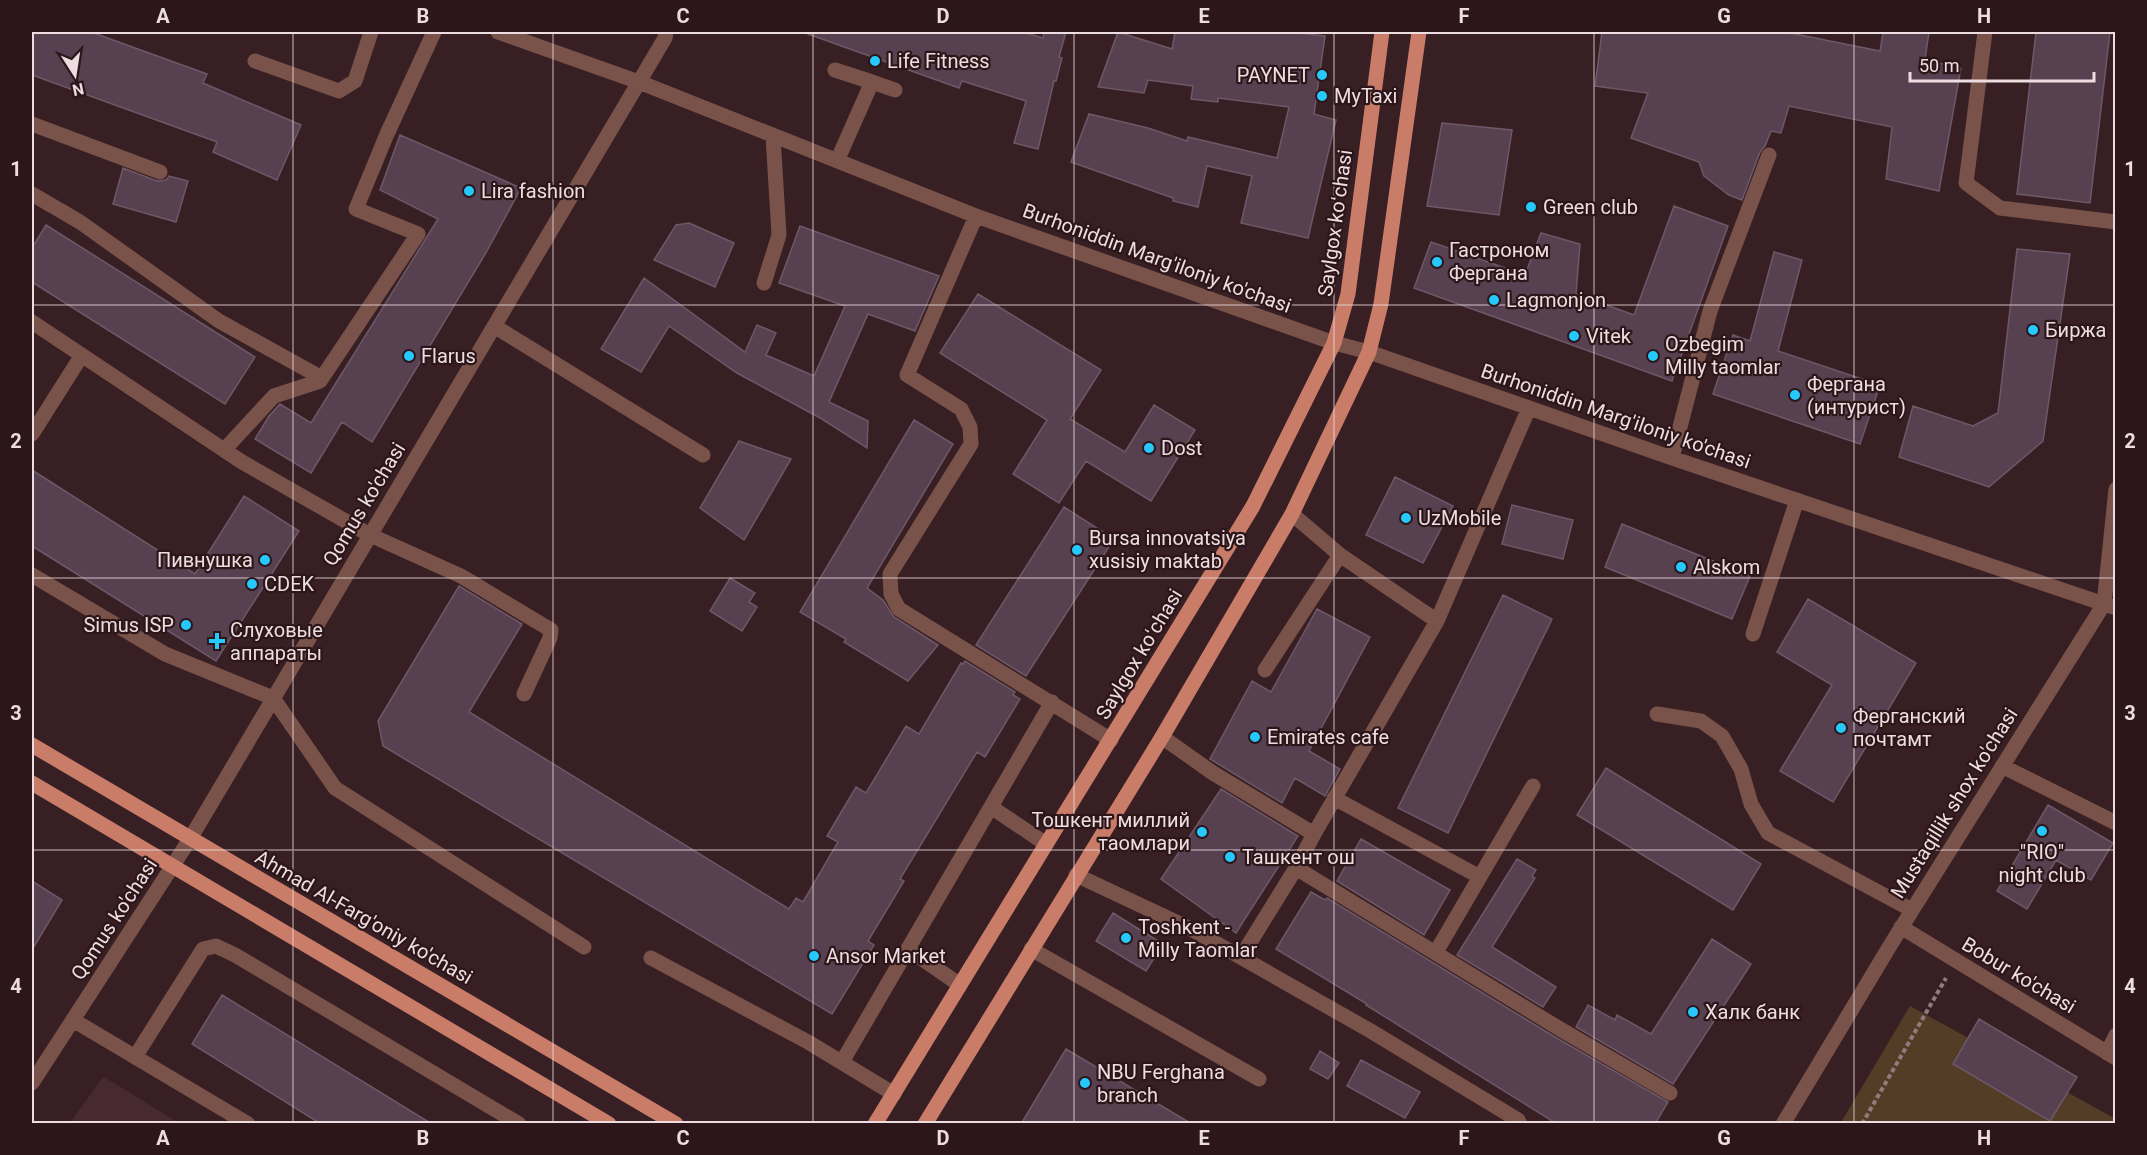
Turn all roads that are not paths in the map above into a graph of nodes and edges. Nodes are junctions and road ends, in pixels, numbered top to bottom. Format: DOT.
graph roads {
  1 [pos="371,32"];
  2 [pos="434,32"];
  3 [pos="498,32"];
  4 [pos="666,32"];
  5 [pos="1382,32"];
  6 [pos="1419,32"];
  7 [pos="1985,32"];
  8 [pos="255,61"];
  9 [pos="836,70"];
  10 [pos="639,82"];
  11 [pos="872,82"];
  12 [pos="895,90"];
  13 [pos="32,124"];
  14 [pos="773,136"];
  15 [pos="1769,155"];
  16 [pos="837,161"];
  17 [pos="160,172"];
  18 [pos="32,194"];
  19 [pos="976,216"];
  20 [pos="2115,222"];
  21 [pos="764,283"];
  22 [pos="32,322"];
  23 [pos="494,326"];
  24 [pos="1334,342"];
  25 [pos="1369,352"];
  26 [pos="82,355"];
  27 [pos="322,378"];
  28 [pos="1529,408"];
  29 [pos="32,434"];
  30 [pos="224,450"];
  31 [pos="703,455"];
  32 [pos="1672,458"];
  33 [pos="2115,489"];
  34 [pos="1797,500"];
  35 [pos="1292,514"];
  36 [pos="370,535"];
  37 [pos="1340,555"];
  38 [pos="32,575"];
  39 [pos="2110,606"];
  40 [pos="1437,621"];
  41 [pos="1753,634"];
  42 [pos="1265,670"];
  43 [pos="524,694"];
  44 [pos="273,698"];
  45 [pos="1052,702"];
  46 [pos="1657,714"];
  47 [pos="1162,737"];
  48 [pos="1111,740"];
  49 [pos="32,744"];
  50 [pos="2002,766"];
  51 [pos="32,783"];
  52 [pos="1533,786"];
  53 [pos="1334,798"];
  54 [pos="991,807"];
  55 [pos="2115,823"];
  56 [pos="1314,834"];
  57 [pos="190,839"];
  58 [pos="1046,844"];
  59 [pos="172,867"];
  60 [pos="1296,868"];
  61 [pos="1076,875"];
  62 [pos="1480,877"];
  63 [pos="1912,910"];
  64 [pos="1901,927"];
  65 [pos="584,947"];
  66 [pos="908,949"];
  67 [pos="1031,949"];
  68 [pos="1436,952"];
  69 [pos="1241,957"];
  70 [pos="651,958"];
  71 [pos="960,985"];
  72 [pos="73,1020"];
  73 [pos="2115,1035"];
  74 [pos="2111,1055"];
  75 [pos="135,1057"];
  76 [pos="842,1062"];
  77 [pos="1259,1079"];
  78 [pos="32,1080"];
  79 [pos="1670,1093"];
  80 [pos="894,1094"];
  81 [pos="248,1124"];
  82 [pos="519,1124"];
  83 [pos="609,1124"];
  84 [pos="676,1124"];
  85 [pos="876,1124"];
  86 [pos="926,1124"];
  87 [pos="1520,1124"];
  88 [pos="1783,1124"];
  1 -- 8 [label="street"];
  2 -- 27 [label="street"];
  3 -- 10 [label="street, Burhoniddin Marg'iloniy ko'chasi"];
  4 -- 10 [label="street, Qomus ko'chasi"];
  5 -- 24 [label="main road, Saylgox koʻchasi"];
  6 -- 25 [label="main road"];
  7 -- 20 [label="street"];
  9 -- 11 [label="street"];
  10 -- 14 [label="street, Burhoniddin Marg'iloniy ko'chasi"];
  10 -- 23 [label="street, Qomus ko'chasi"];
  11 -- 12 [label="street"];
  11 -- 16 [label="street"];
  13 -- 17 [label="street"];
  14 -- 16 [label="street, Burhoniddin Marg'iloniy ko'chasi"];
  14 -- 21 [label="street"];
  15 -- 32 [label="street"];
  16 -- 19 [label="street, Burhoniddin Marg'iloniy ko'chasi"];
  18 -- 27 [label="street"];
  19 -- 24 [label="street, Burhoniddin Marg'iloniy ko'chasi"];
  19 -- 45 [label="street"];
  22 -- 26 [label="street"];
  23 -- 31 [label="street"];
  23 -- 36 [label="street, Qomus ko'chasi"];
  24 -- 25 [label="street, Burhoniddin Marg'iloniy ko'chasi"];
  24 -- 48 [label="main road, Saylgox koʻchasi"];
  25 -- 28 [label="street, Burhoniddin Marg'iloniy ko'chasi"];
  25 -- 35 [label="main road"];
  26 -- 29 [label="street"];
  26 -- 30 [label="street"];
  27 -- 30 [label="street"];
  28 -- 32 [label="street, Burhoniddin Marg'iloniy ko'chasi"];
  28 -- 40 [label="street"];
  30 -- 36 [label="street"];
  32 -- 34 [label="street, Burhoniddin Marg'iloniy ko'chasi"];
  33 -- 39 [label="street, Mustaqillik shox ko'chasi"];
  34 -- 39 [label="street, Burhoniddin Marg'iloniy ko'chasi"];
  34 -- 41 [label="street"];
  35 -- 37 [label="street"];
  35 -- 47 [label="main road"];
  36 -- 43 [label="street"];
  36 -- 44 [label="street, Qomus ko'chasi"];
  37 -- 40 [label="street"];
  37 -- 42 [label="street"];
  38 -- 44 [label="street"];
  39 -- 50 [label="street, Mustaqillik shox ko'chasi"];
  40 -- 53 [label="street"];
  44 -- 57 [label="street, Qomus ko'chasi"];
  44 -- 65 [label="street"];
  45 -- 48 [label="street"];
  45 -- 54 [label="street"];
  46 -- 63 [label="street"];
  47 -- 56 [label="street"];
  47 -- 61 [label="main road"];
  48 -- 58 [label="main road, Saylgox koʻchasi"];
  49 -- 57 [label="main road, Ahmad Al-Farg'oniy ko'chasi"];
  50 -- 55 [label="street"];
  50 -- 63 [label="street, Mustaqillik shox ko'chasi"];
  51 -- 59 [label="main road"];
  52 -- 62 [label="street"];
  53 -- 56 [label="street"];
  53 -- 62 [label="street"];
  54 -- 58 [label="street"];
  54 -- 66 [label="street"];
  56 -- 60 [label="street"];
  57 -- 59 [label="street, Qomus ko'chasi"];
  57 -- 84 [label="main road, Ahmad Al-Farg'oniy ko'chasi"];
  58 -- 71 [label="main road, Saylgox koʻchasi"];
  59 -- 72 [label="street, Qomus ko'chasi"];
  59 -- 83 [label="main road"];
  60 -- 68 [label="street"];
  60 -- 69 [label="street"];
  61 -- 67 [label="main road"];
  61 -- 69 [label="street"];
  62 -- 68 [label="street"];
  63 -- 64 [label="street, Mustaqillik shox ko'chasi"];
  64 -- 74 [label="street, Bobur ko'chasi"];
  64 -- 88 [label="street, Mustaqillik shox ko'chasi"];
  66 -- 71 [label="street"];
  66 -- 76 [label="street"];
  67 -- 77 [label="street"];
  67 -- 86 [label="main road"];
  68 -- 79 [label="street"];
  69 -- 87 [label="street"];
  70 -- 76 [label="street"];
  71 -- 80 [label="main road, Saylgox koʻchasi"];
  72 -- 75 [label="street"];
  72 -- 78 [label="street, Qomus ko'chasi"];
  73 -- 74 [label="street"];
  75 -- 81 [label="street"];
  75 -- 82 [label="street"];
  76 -- 80 [label="street"];
  80 -- 85 [label="main road, Saylgox koʻchasi"];
}
